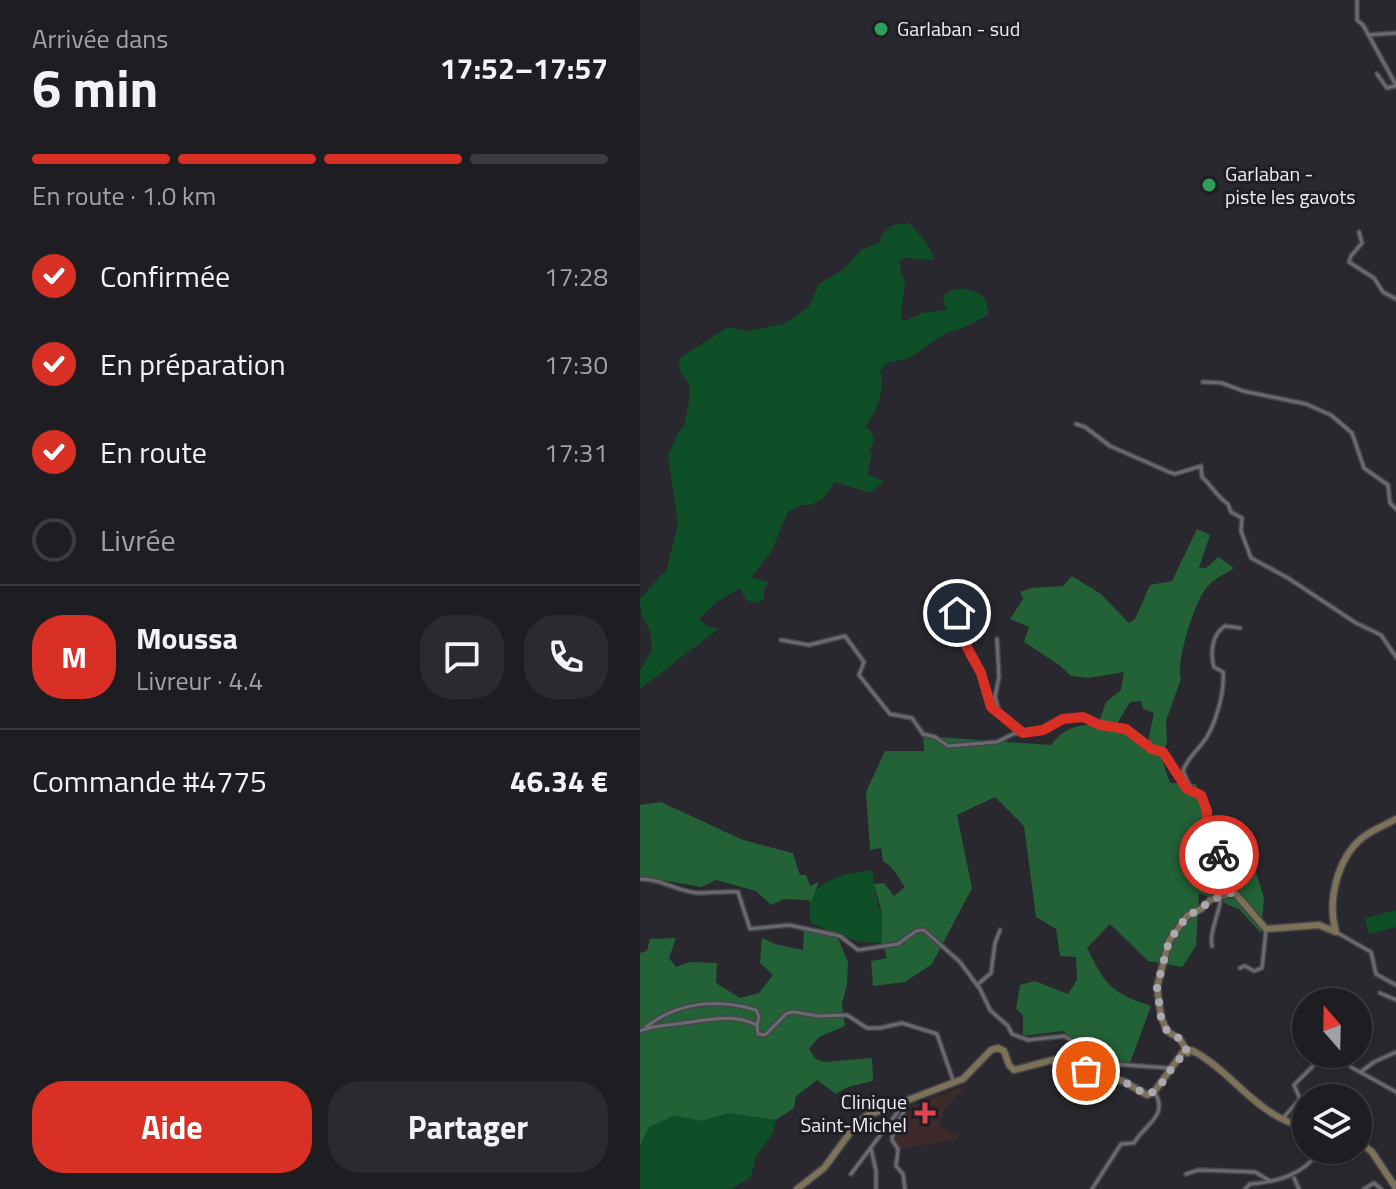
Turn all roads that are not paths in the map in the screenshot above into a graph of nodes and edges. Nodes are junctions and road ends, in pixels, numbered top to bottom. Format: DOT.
graph roads {
  1 [pos="1357,0"];
  2 [pos="1396,33"];
  3 [pos="1368,35"];
  4 [pos="1377,74"];
  5 [pos="1395,86"];
  6 [pos="1359,232"];
  7 [pos="1396,299"];
  8 [pos="1203,382"];
  9 [pos="1076,424"];
  10 [pos="1396,509"];
  11 [pos="957,613"];
  12 [pos="1240,628"];
  13 [pos="997,639"];
  14 [pos="781,640"];
  15 [pos="1396,657"];
  16 [pos="1000,715"];
  17 [pos="1023,733"];
  18 [pos="1196,792"];
  19 [pos="1396,819"];
  20 [pos="640,879"];
  21 [pos="1234,892"];
  22 [pos="1221,896"];
  23 [pos="1266,929"];
  24 [pos="1000,930"];
  25 [pos="1336,932"];
  26 [pos="1212,946"];
  27 [pos="1240,968"];
  28 [pos="977,985"];
  29 [pos="1396,985"];
  30 [pos="1380,993"];
  31 [pos="1396,1000"];
  32 [pos="757,1025"];
  33 [pos="642,1030"];
  34 [pos="1187,1051"];
  35 [pos="1396,1052"];
  36 [pos="1311,1068"];
  37 [pos="1353,1068"];
  38 [pos="1171,1069"];
  39 [pos="1362,1071"];
  40 [pos="954,1083"];
  41 [pos="1154,1092"];
  42 [pos="1396,1092"];
  43 [pos="900,1106"];
  44 [pos="1283,1118"];
  45 [pos="1292,1122"];
  46 [pos="871,1148"];
  47 [pos="1372,1152"];
  48 [pos="1308,1164"];
  49 [pos="851,1174"];
  50 [pos="1186,1174"];
  51 [pos="1293,1176"];
  52 [pos="1270,1181"];
  53 [pos="1396,1188"];
  54 [pos="797,1189"];
  55 [pos="876,1189"];
  56 [pos="905,1189"];
  57 [pos="1092,1189"];
  58 [pos="1245,1189"];
  59 [pos="1299,1189"];
  60 [pos="1364,1189"];
  61 [pos="1381,1189"];
  1 -- 3 [label="street"];
  2 -- 3 [label="street"];
  3 -- 5 [label="street"];
  4 -- 5 [label="street"];
  6 -- 7 [label="street"];
  8 -- 10 [label="street"];
  9 -- 15 [label="street"];
  11 -- 16 [label="street"];
  12 -- 18 [label="street"];
  13 -- 16 [label="street"];
  14 -- 17 [label="street"];
  16 -- 17 [label="street"];
  17 -- 18 [label="street"];
  18 -- 21 [label="street"];
  19 -- 25 [label="street"];
  20 -- 28 [label="street"];
  21 -- 22 [label="street"];
  21 -- 23 [label="street"];
  22 -- 26 [label="street"];
  22 -- 34 [label="street"];
  23 -- 25 [label="street"];
  23 -- 27 [label="street"];
  24 -- 28 [label="street"];
  25 -- 29 [label="street"];
  28 -- 38 [label="street"];
  30 -- 31 [label="street"];
  32 -- 33 [label="street"];
  32 -- 33 [label="street"];
  32 -- 40 [label="street"];
  34 -- 38 [label="street"];
  34 -- 44 [label="street"];
  35 -- 39 [label="street"];
  36 -- 44 [label="street"];
  37 -- 42 [label="street"];
  38 -- 41 [label="street"];
  40 -- 41 [label="street"];
  40 -- 43 [label="street"];
  41 -- 57 [label="street"];
  43 -- 46 [label="street"];
  43 -- 54 [label="street"];
  43 -- 56 [label="street"];
  44 -- 45 [label="street"];
  46 -- 49 [label="street"];
  46 -- 55 [label="street"];
  47 -- 53 [label="street"];
  48 -- 51 [label="street"];
  50 -- 52 [label="street"];
  51 -- 52 [label="street"];
  51 -- 59 [label="street"];
  52 -- 58 [label="street"];
  60 -- 61 [label="street"];
}
